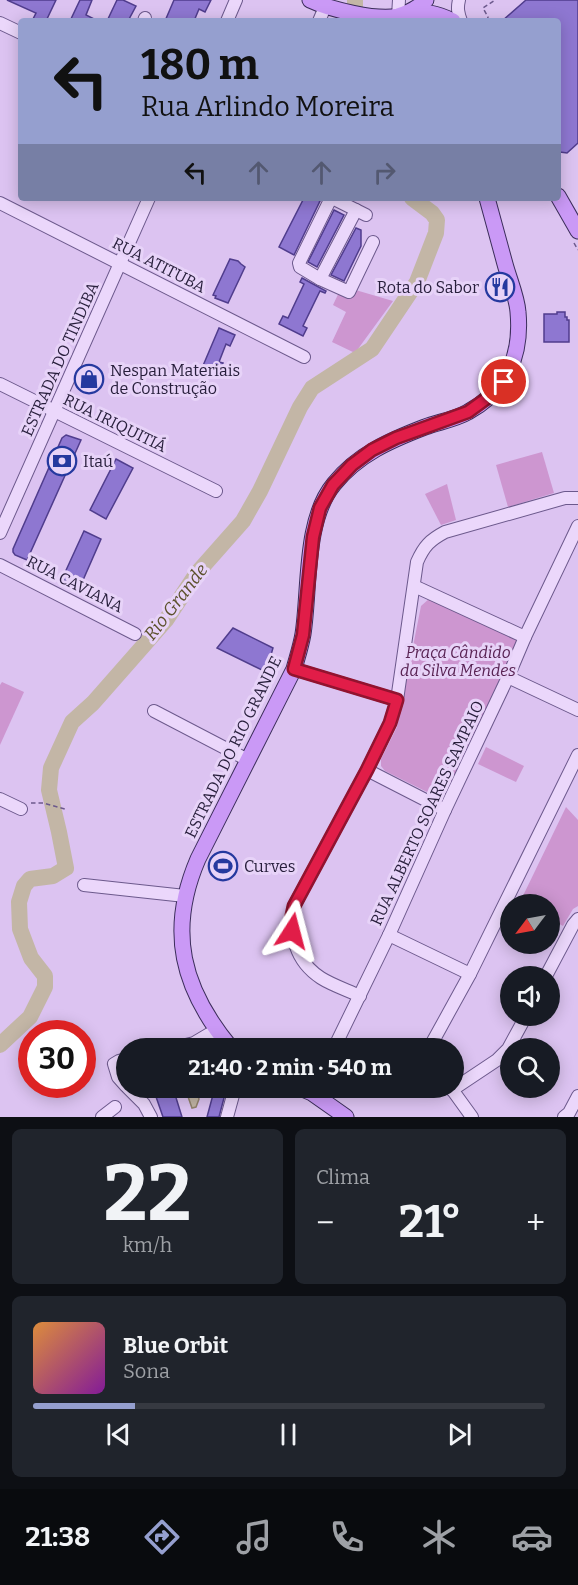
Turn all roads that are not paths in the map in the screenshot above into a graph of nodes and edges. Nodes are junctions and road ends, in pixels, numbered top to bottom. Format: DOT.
graph roads {
  1 [pos="236,0"];
  2 [pos="310,0"];
  3 [pos="426,0"];
  4 [pos="459,0"];
  5 [pos="401,10"];
  6 [pos="435,12"];
  7 [pos="327,13"];
  8 [pos="228,18"];
  9 [pos="460,18"];
  10 [pos="0,23"];
  11 [pos="18,32"];
  12 [pos="148,201"];
  13 [pos="331,201"];
  14 [pos="338,201"];
  15 [pos="488,201"];
  16 [pos="561,201"];
  17 [pos="0,203"];
  18 [pos="578,231"];
  19 [pos="373,242"];
  20 [pos="119,264"];
  21 [pos="320,279"];
  22 [pos="304,357"];
  23 [pos="0,384"];
  24 [pos="55,411"];
  25 [pos="216,491"];
  26 [pos="578,498"];
  27 [pos="578,526"];
  28 [pos="0,533"];
  29 [pos="0,565"];
  30 [pos="414,586"];
  31 [pos="135,634"];
  32 [pos="525,637"];
  33 [pos="294,669"];
  34 [pos="508,677"];
  35 [pos="397,700"];
  36 [pos="578,710"];
  37 [pos="154,711"];
  38 [pos="578,755"];
  39 [pos="248,760"];
  40 [pos="367,770"];
  41 [pos="0,800"];
  42 [pos="21,809"];
  43 [pos="445,810"];
  44 [pos="84,885"];
  45 [pos="185,896"];
  46 [pos="578,919"];
  47 [pos="389,935"];
  48 [pos="551,966"];
  49 [pos="470,974"];
  50 [pos="360,996"];
  51 [pos="521,1026"];
  52 [pos="216,1030"];
  53 [pos="203,1038"];
  54 [pos="223,1038"];
  55 [pos="339,1038"];
  56 [pos="435,1038"];
  57 [pos="464,1081"];
  58 [pos="578,1096"];
  59 [pos="138,1098"];
  60 [pos="232,1098"];
  61 [pos="321,1098"];
  62 [pos="458,1098"];
  63 [pos="116,1107"];
  64 [pos="570,1116"];
  65 [pos="102,1117"];
  66 [pos="151,1117"];
  67 [pos="227,1117"];
  68 [pos="346,1117"];
  69 [pos="472,1117"];
  1 -- 8 [label="street"];
  2 -- 7 [label="main road"];
  3 -- 5 [label="main road"];
  4 -- 9 [label="street"];
  5 -- 6 [label="main road"];
  5 -- 7 [label="main road"];
  10 -- 11 [label="street"];
  12 -- 20 [label="street, ESTRADA DO TINDIBA"];
  13 -- 21 [label="street"];
  14 -- 21 [label="street"];
  15 -- 33 [label="main road, ESTRADA DO RIO GRANDE"];
  16 -- 18 [label="main road"];
  17 -- 20 [label="street, RUA ATITUBA"];
  19 -- 21 [label="street"];
  20 -- 22 [label="street, RUA ATITUBA"];
  20 -- 24 [label="street, ESTRADA DO TINDIBA"];
  23 -- 24 [label="street, RUA IRIQUITIÁ"];
  24 -- 25 [label="street, RUA IRIQUITIÁ"];
  24 -- 28 [label="street, ESTRADA DO TINDIBA"];
  26 -- 30 [label="street"];
  27 -- 32 [label="street, RUA ALBERTO SOARES SAMPAIO"];
  29 -- 31 [label="street, RUA CAVIANA"];
  30 -- 32 [label="street"];
  30 -- 35 [label="street"];
  32 -- 34 [label="street, RUA ALBERTO SOARES SAMPAIO"];
  33 -- 35 [label="street"];
  33 -- 39 [label="main road, ESTRADA DO RIO GRANDE"];
  34 -- 36 [label="street"];
  34 -- 43 [label="street, RUA ALBERTO SOARES SAMPAIO"];
  35 -- 40 [label="street"];
  37 -- 39 [label="street"];
  38 -- 49 [label="street"];
  39 -- 45 [label="main road, ESTRADA DO RIO GRANDE"];
  40 -- 43 [label="street"];
  40 -- 50 [label="street"];
  41 -- 42 [label="street"];
  43 -- 47 [label="street, RUA ALBERTO SOARES SAMPAIO"];
  44 -- 45 [label="street"];
  45 -- 52 [label="main road, ESTRADA DO RIO GRANDE"];
  46 -- 48 [label="street"];
  47 -- 49 [label="street"];
  47 -- 50 [label="street, RUA ALBERTO SOARES SAMPAIO"];
  49 -- 56 [label="street"];
  50 -- 55 [label="street, RUA ALBERTO SOARES SAMPAIO"];
  51 -- 57 [label="street"];
  52 -- 53 [label="street"];
  52 -- 54 [label="main road, ESTRADA DO RIO GRANDE"];
  58 -- 64 [label="street"];
  59 -- 66 [label="street"];
  60 -- 67 [label="street"];
  61 -- 68 [label="main road"];
  62 -- 69 [label="street"];
  63 -- 65 [label="street"];
}
